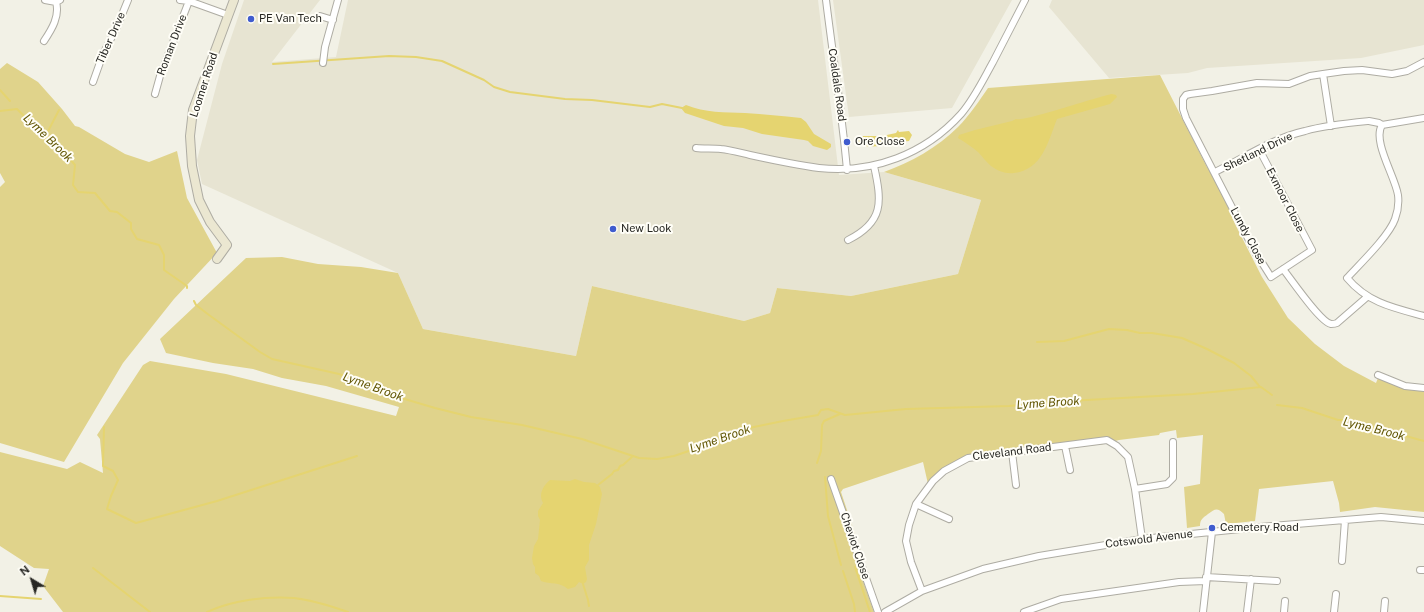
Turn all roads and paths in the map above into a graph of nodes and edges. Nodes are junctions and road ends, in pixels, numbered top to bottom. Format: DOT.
graph roads {
  1 [pos="45,0"];
  2 [pos="128,0"];
  3 [pos="180,0"];
  4 [pos="234,0"];
  5 [pos="338,0"];
  6 [pos="826,0"];
  7 [pos="1025,0"];
  8 [pos="58,1"];
  9 [pos="191,1"];
  10 [pos="228,15"];
  11 [pos="320,16"];
  12 [pos="333,20"];
  13 [pos="42,32"];
  14 [pos="1424,62"];
  15 [pos="323,63"];
  16 [pos="1323,74"];
  17 [pos="92,77"];
  18 [pos="154,90"];
  19 [pos="1424,118"];
  20 [pos="1382,125"];
  21 [pos="1331,126"];
  22 [pos="696,148"];
  23 [pos="1259,149"];
  24 [pos="874,166"];
  25 [pos="847,170"];
  26 [pos="1215,172"];
  27 [pos="848,240"];
  28 [pos="1312,250"];
  29 [pos="217,258"];
  30 [pos="1283,269"];
  31 [pos="1367,297"];
  32 [pos="1424,316"];
  33 [pos="1378,375"];
  34 [pos="1424,388"];
  35 [pos="1173,442"];
  36 [pos="1065,446"];
  37 [pos="1012,452"];
  38 [pos="1070,470"];
  39 [pos="831,480"];
  40 [pos="1016,485"];
  41 [pos="1136,489"];
  42 [pos="916,504"];
  43 [pos="949,519"];
  44 [pos="1346,520"];
  45 [pos="1424,521"];
  46 [pos="1212,532"];
  47 [pos="1142,539"];
  48 [pos="1342,561"];
  49 [pos="1206,579"];
  50 [pos="1251,579"];
  51 [pos="1277,580"];
  52 [pos="922,591"];
  53 [pos="1336,594"];
  54 [pos="1285,601"];
  55 [pos="1385,601"];
  56 [pos="878,612"];
  57 [pos="885,612"];
  58 [pos="1024,612"];
  59 [pos="1203,612"];
  60 [pos="1247,612"];
  61 [pos="1284,612"];
  62 [pos="1334,612"];
  63 [pos="1384,612"];
  1 -- 8 [label="street"];
  2 -- 17 [label="street, Tiber Drive"];
  3 -- 9 [label="street"];
  4 -- 10 [label="street, Loomer Road"];
  5 -- 12 [label="street"];
  6 -- 25 [label="street, Coaldale Road"];
  7 -- 24 [label="street"];
  8 -- 13 [label="street"];
  9 -- 10 [label="street"];
  9 -- 18 [label="street, Roman Drive"];
  10 -- 29 [label="street, Loomer Road"];
  11 -- 12 [label="street"];
  12 -- 15 [label="street"];
  14 -- 16 [label="street"];
  16 -- 21 [label="street"];
  16 -- 26 [label="street, Shetland Drive"];
  19 -- 20 [label="street, Shetland Drive"];
  20 -- 21 [label="street, Shetland Drive"];
  20 -- 31 [label="street"];
  21 -- 23 [label="street, Shetland Drive"];
  22 -- 25 [label="street"];
  23 -- 26 [label="street, Shetland Drive"];
  23 -- 28 [label="street, Exmoor Close"];
  24 -- 25 [label="street"];
  24 -- 27 [label="street"];
  26 -- 30 [label="street, Lundy Close"];
  28 -- 30 [label="street, Lundy Close"];
  30 -- 31 [label="street"];
  31 -- 32 [label="street"];
  33 -- 34 [label="street"];
  35 -- 41 [label="street"];
  36 -- 37 [label="street, Cleveland Road"];
  36 -- 38 [label="street"];
  36 -- 41 [label="street, Cleveland Road"];
  37 -- 40 [label="street"];
  37 -- 42 [label="street, Cleveland Road"];
  39 -- 56 [label="street, Cheviot Close"];
  41 -- 47 [label="street, Cleveland Road"];
  42 -- 43 [label="street"];
  42 -- 52 [label="street, Cleveland Road"];
  44 -- 45 [label="street, Cotswold Avenue"];
  44 -- 46 [label="street, Cotswold Avenue"];
  44 -- 48 [label="street"];
  46 -- 47 [label="street, Cotswold Avenue"];
  46 -- 49 [label="street"];
  47 -- 52 [label="street, Cotswold Avenue"];
  49 -- 50 [label="street"];
  49 -- 58 [label="street"];
  49 -- 59 [label="street"];
  50 -- 51 [label="street"];
  50 -- 60 [label="street"];
  52 -- 57 [label="street, Cotswold Avenue"];
  53 -- 62 [label="street"];
  54 -- 61 [label="street"];
  55 -- 63 [label="street"];
}
